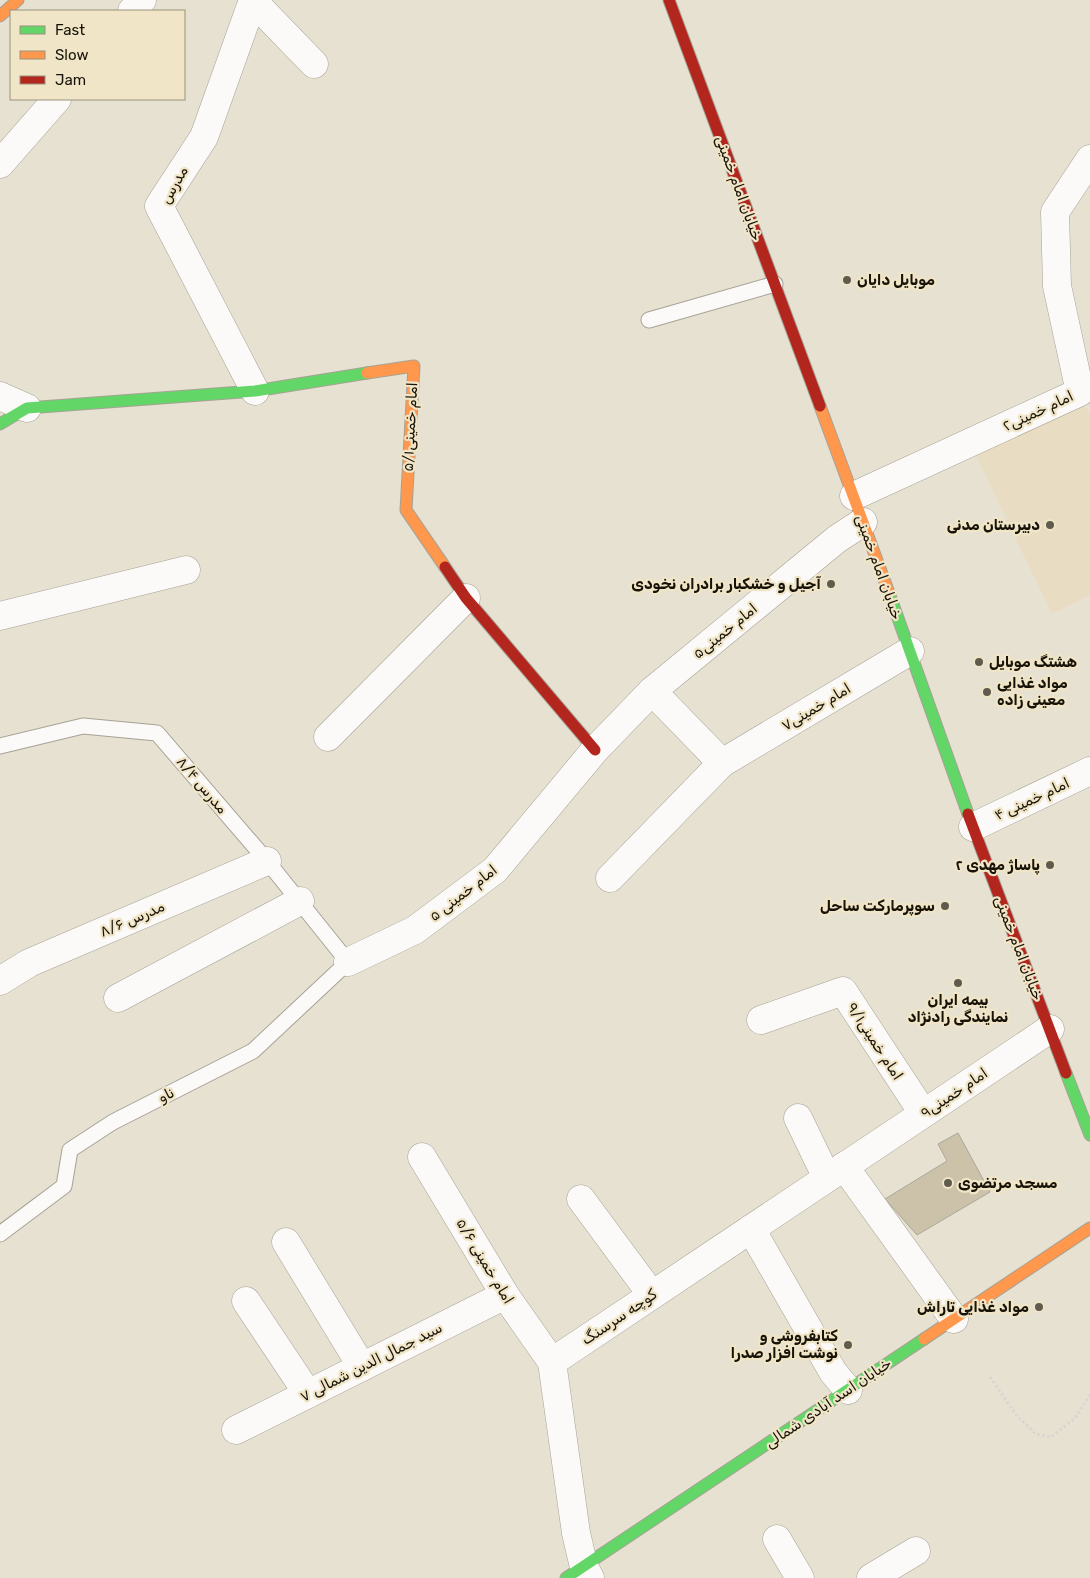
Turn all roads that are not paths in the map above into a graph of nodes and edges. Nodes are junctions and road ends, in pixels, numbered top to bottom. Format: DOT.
graph roads {
  1 [pos="142,0"];
  2 [pos="253,0"];
  3 [pos="669,0"];
  4 [pos="133,10"];
  5 [pos="314,64"];
  6 [pos="56,100"];
  7 [pos="1090,159"];
  8 [pos="0,164"];
  9 [pos="775,284"];
  10 [pos="649,320"];
  11 [pos="255,391"];
  12 [pos="0,396"];
  13 [pos="27,408"];
  14 [pos="0,424"];
  15 [pos="854,496"];
  16 [pos="863,522"];
  17 [pos="186,570"];
  18 [pos="466,598"];
  19 [pos="0,616"];
  20 [pos="910,651"];
  21 [pos="652,691"];
  22 [pos="328,737"];
  23 [pos="0,746"];
  24 [pos="595,750"];
  25 [pos="722,763"];
  26 [pos="1090,771"];
  27 [pos="973,827"];
  28 [pos="267,861"];
  29 [pos="610,878"];
  30 [pos="300,901"];
  31 [pos="348,962"];
  32 [pos="0,981"];
  33 [pos="118,998"];
  34 [pos="761,1020"];
  35 [pos="1050,1029"];
  36 [pos="923,1114"];
  37 [pos="798,1118"];
  38 [pos="1090,1135"];
  39 [pos="422,1157"];
  40 [pos="843,1167"];
  41 [pos="581,1199"];
  42 [pos="1090,1228"];
  43 [pos="750,1229"];
  44 [pos="0,1234"];
  45 [pos="286,1242"];
  46 [pos="505,1295"];
  47 [pos="652,1295"];
  48 [pos="246,1301"];
  49 [pos="954,1319"];
  50 [pos="552,1362"];
  51 [pos="362,1367"];
  52 [pos="848,1390"];
  53 [pos="308,1394"];
  54 [pos="236,1430"];
  55 [pos="777,1539"];
  56 [pos="916,1551"];
  57 [pos="580,1574"];
  58 [pos="800,1578"];
  59 [pos="871,1578"];
  1 -- 4 [label="street"];
  2 -- 5 [label="street"];
  2 -- 11 [label="street, مدرس"];
  3 -- 9 [label="main road, خیابان امام خمینی"];
  6 -- 8 [label="street"];
  7 -- 15 [label="street, امام خمینی۲"];
  9 -- 10 [label="lane"];
  9 -- 15 [label="main road, خیابان امام خمینی"];
  11 -- 13 [label="main road, امام خمینی۵/۱"];
  11 -- 18 [label="main road, امام خمینی۵/۱"];
  12 -- 13 [label="street"];
  13 -- 14 [label="main road"];
  15 -- 16 [label="main road, خیابان امام خمینی"];
  16 -- 20 [label="main road, خیابان امام خمینی"];
  16 -- 21 [label="street, امام خمینی۵"];
  17 -- 19 [label="street"];
  18 -- 22 [label="street"];
  18 -- 24 [label="main road, امام خمینی۵/۱"];
  20 -- 25 [label="street, امام خمینی۷"];
  20 -- 27 [label="main road, خیابان امام خمینی"];
  21 -- 24 [label="street, امام خمینی۵"];
  21 -- 25 [label="street"];
  23 -- 28 [label="lane, مدرس ۸/۴"];
  24 -- 31 [label="street, امام خمینی ۵"];
  25 -- 29 [label="street, امام خمینی۷"];
  26 -- 27 [label="street, امام خمینی ۴"];
  27 -- 35 [label="main road, خیابان امام خمینی"];
  28 -- 30 [label="lane, مدرس ۸/۴"];
  28 -- 32 [label="street, مدرس ۸/۶"];
  30 -- 31 [label="lane, مدرس ۸/۴"];
  30 -- 33 [label="street"];
  31 -- 44 [label="lane, ناو"];
  34 -- 36 [label="street, امام خمینی۹/۱"];
  35 -- 36 [label="street, امام خمینی۹"];
  35 -- 38 [label="main road, خیابان امام خمینی"];
  36 -- 40 [label="street, امام خمینی۹"];
  37 -- 40 [label="street"];
  39 -- 46 [label="street, امام خمینی ۵/۶"];
  40 -- 43 [label="street, کوچه سرسنگ"];
  40 -- 49 [label="street"];
  41 -- 47 [label="street"];
  42 -- 49 [label="main road, خیابان اسد آبادی شمالی"];
  43 -- 47 [label="street, کوچه سرسنگ"];
  43 -- 52 [label="street"];
  45 -- 51 [label="street"];
  46 -- 50 [label="street, امام خمینی ۵/۶"];
  46 -- 51 [label="street, سید جمال الدین شمالی ۷"];
  47 -- 50 [label="street, کوچه سرسنگ"];
  48 -- 53 [label="street"];
  49 -- 52 [label="main road, خیابان اسد آبادی شمالی"];
  50 -- 57 [label="street"];
  51 -- 53 [label="street, سید جمال الدین شمالی ۷"];
  52 -- 57 [label="main road, خیابان اسد آبادی شمالی"];
  53 -- 54 [label="street, سید جمال الدین شمالی ۷"];
  55 -- 58 [label="street"];
  56 -- 59 [label="street"];
}
